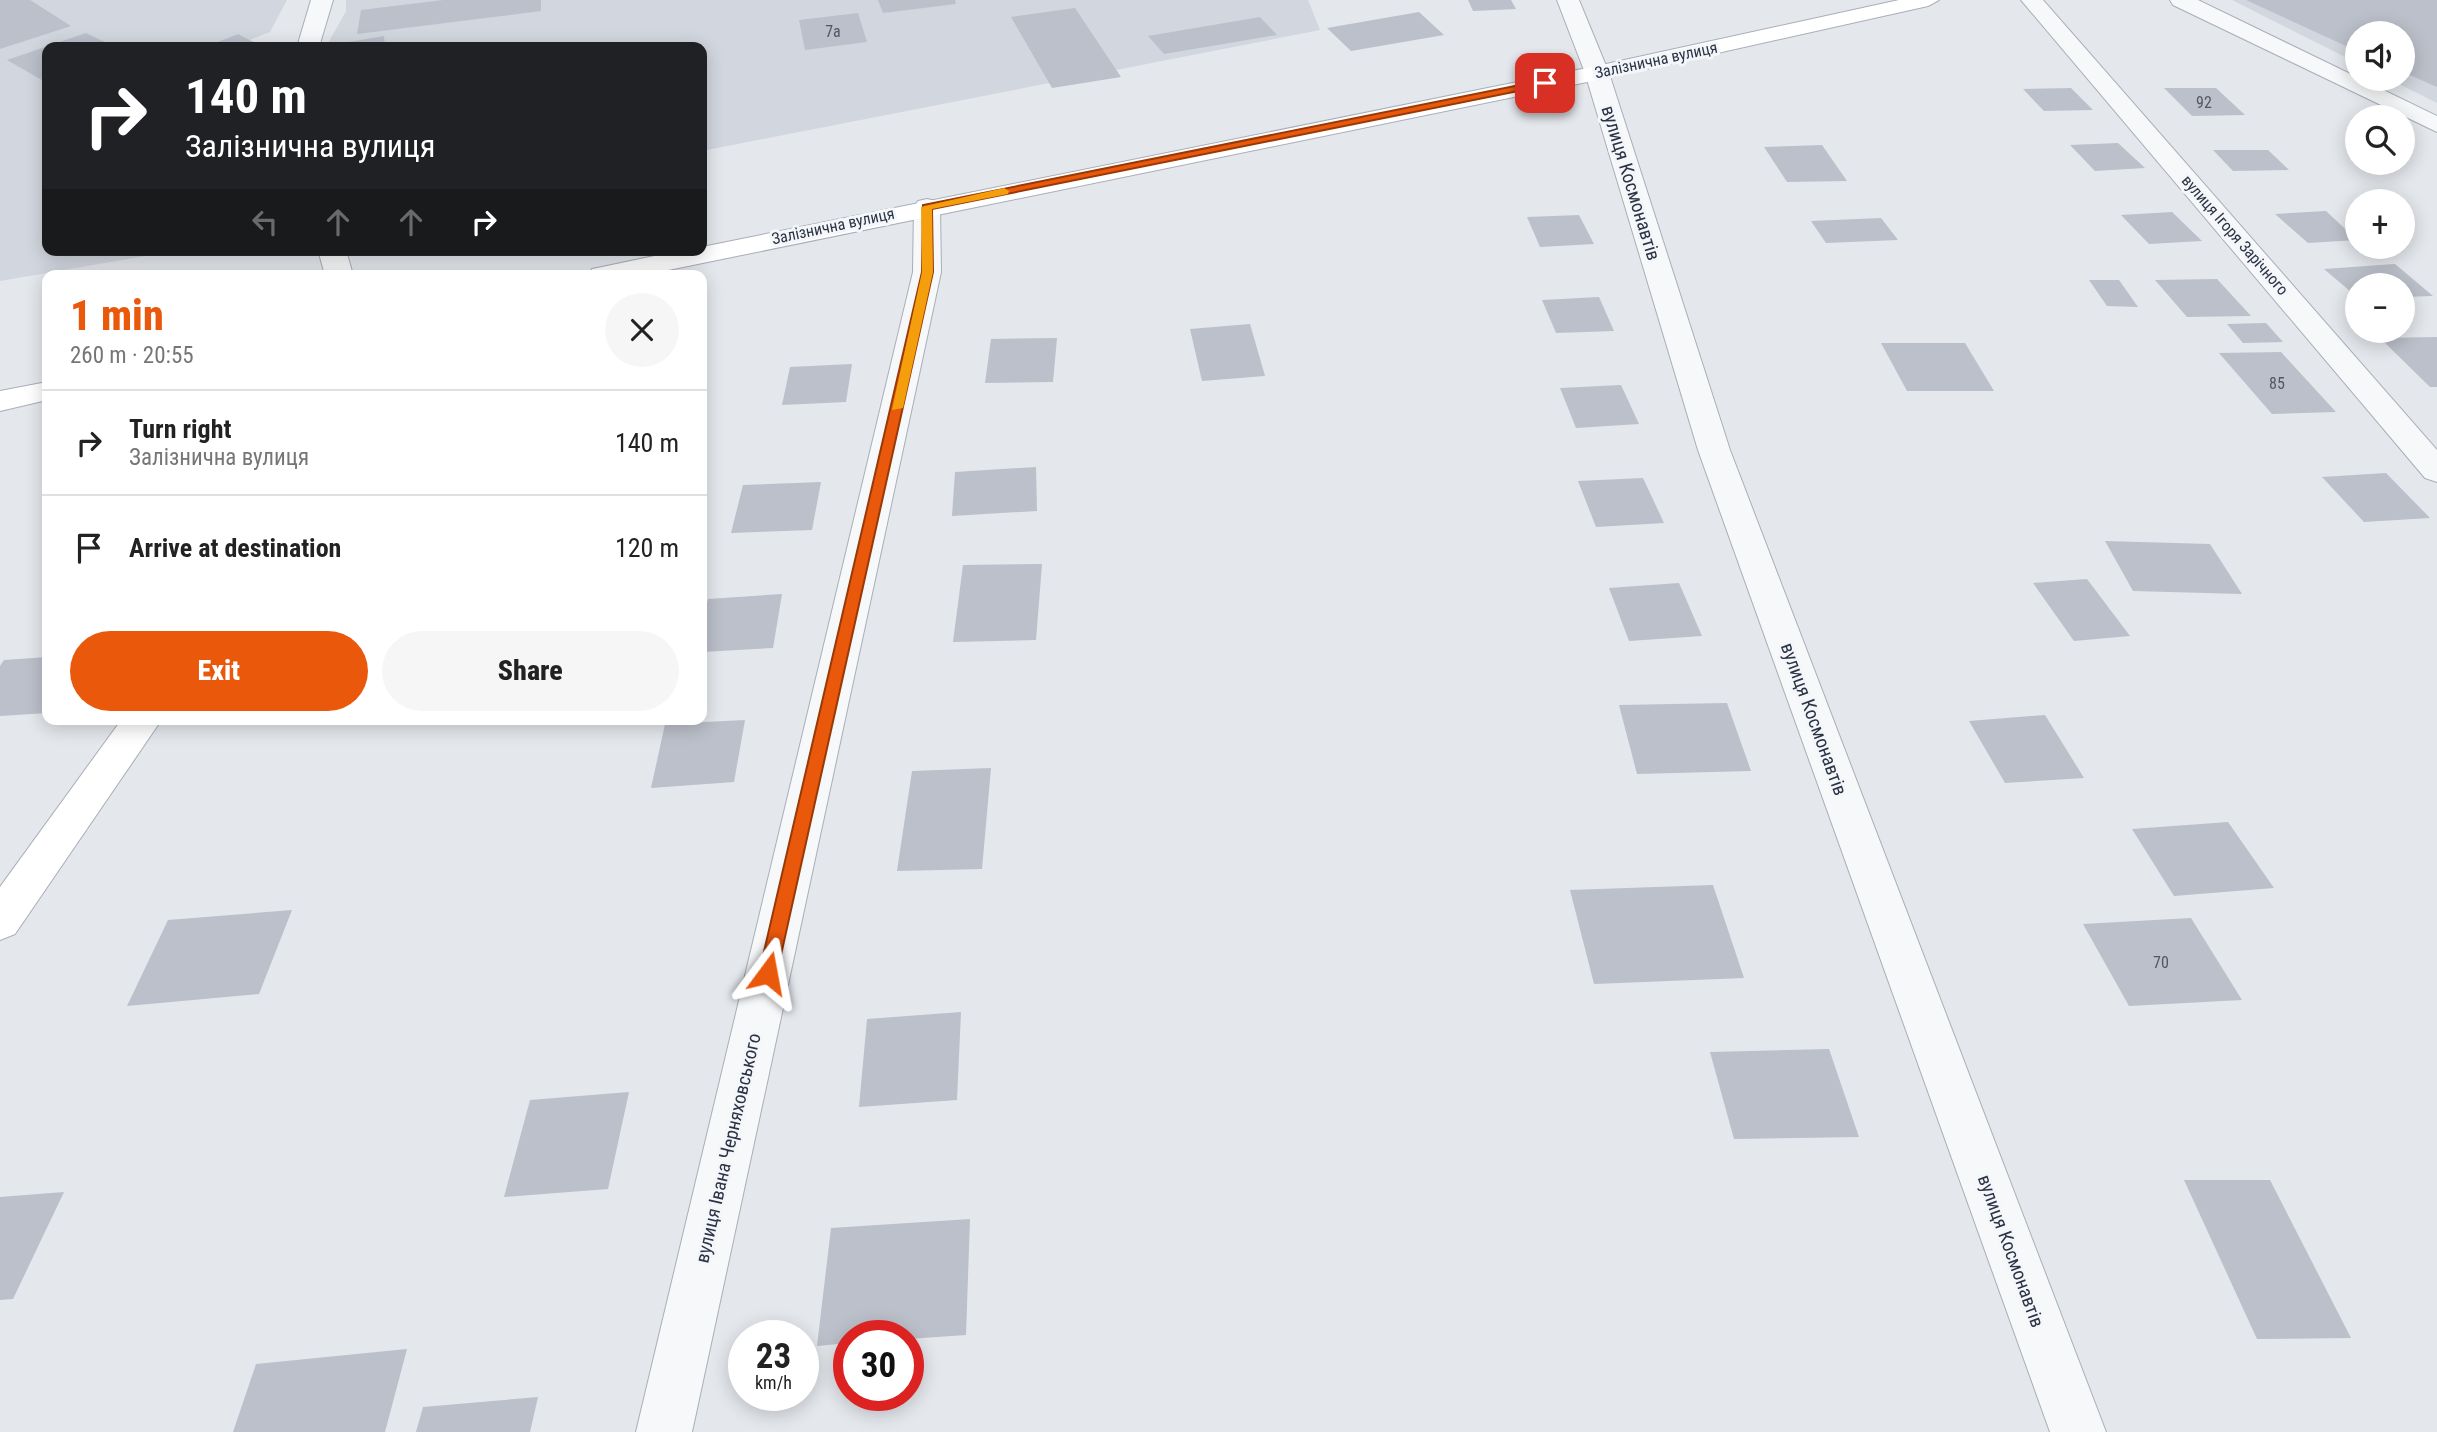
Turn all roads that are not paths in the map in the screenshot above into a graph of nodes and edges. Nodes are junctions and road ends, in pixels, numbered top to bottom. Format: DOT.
graph roads {
  1 [pos="322,0"];
  2 [pos="1568,0"];
  3 [pos="1928,0"];
  4 [pos="2032,0"];
  5 [pos="2180,0"];
  6 [pos="309,42"];
  7 [pos="1597,73"];
  8 [pos="2437,125"];
  9 [pos="927,207"];
  10 [pos="707,253"];
  11 [pos="693,256"];
  12 [pos="626,270"];
  13 [pos="42,392"];
  14 [pos="0,401"];
  15 [pos="2437,471"];
  16 [pos="139,725"];
  17 [pos="0,922"];
  18 [pos="664,1432"];
  19 [pos="2078,1432"];
  1 -- 6 [label="street"];
  2 -- 7 [label="street, вулиця Космонавтів"];
  3 -- 7 [label="street, Залізнична вулиця"];
  4 -- 15 [label="street, вулиця Ігоря Зарічного"];
  5 -- 8 [label="street"];
  7 -- 9 [label="street, Залізнична вулиця"];
  7 -- 19 [label="street, вулиця Космонавтів"];
  9 -- 10 [label="street, Залізнична вулиця"];
  9 -- 18 [label="street, вулиця Івана Черняховського"];
  11 -- 12 [label="street, Залізнична вулиця"];
  13 -- 14 [label="street"];
  16 -- 17 [label="street"];
}
